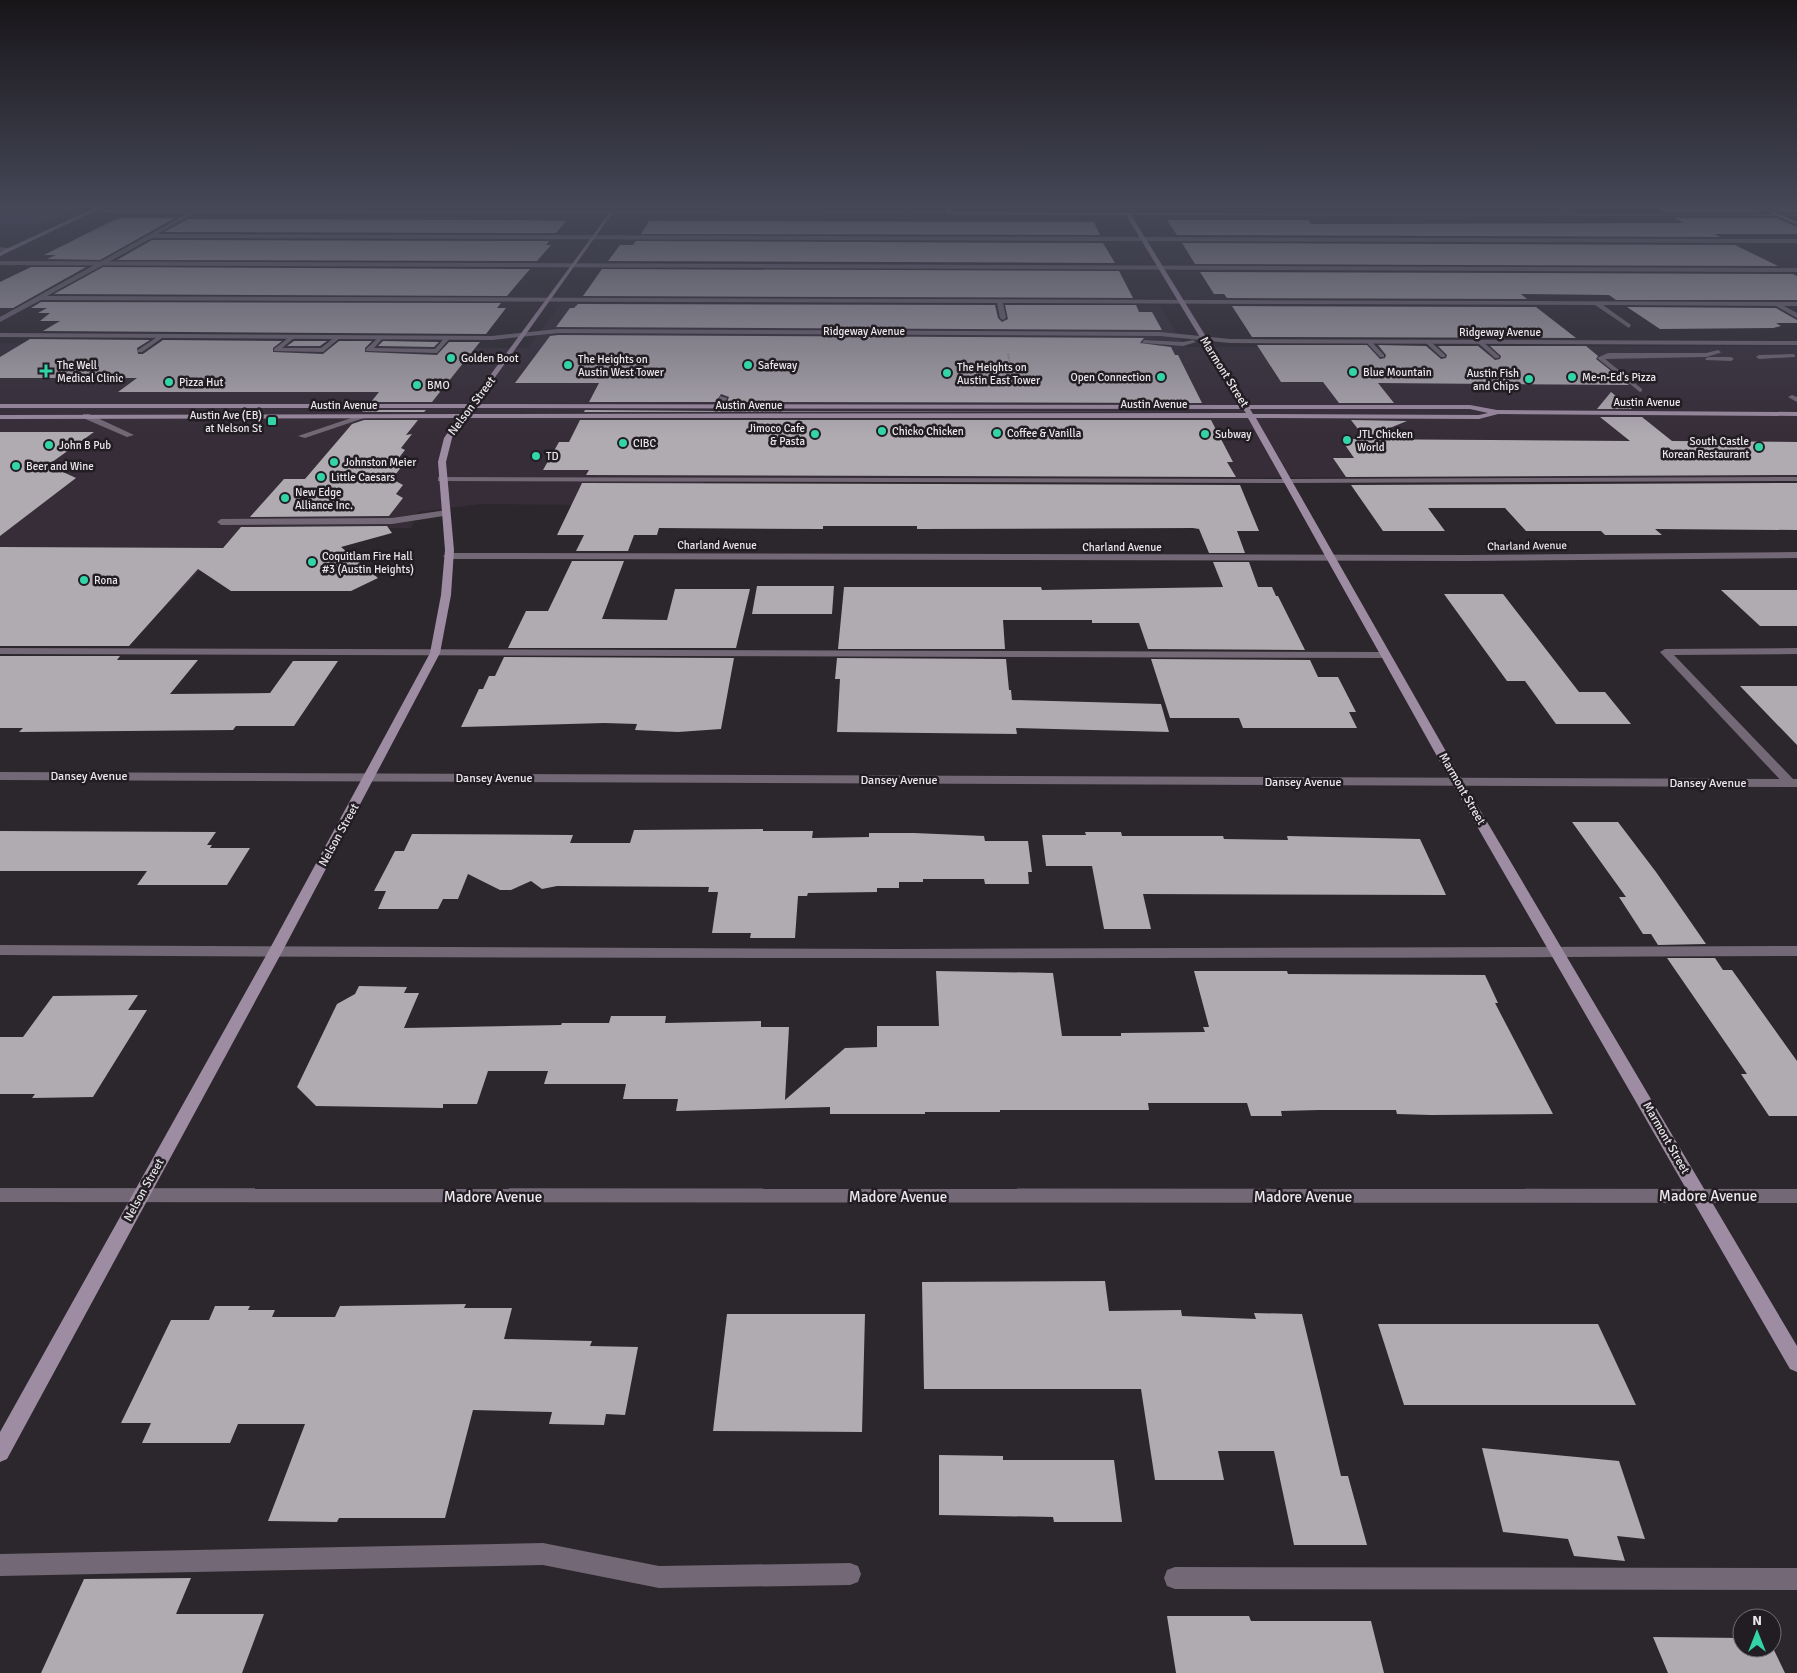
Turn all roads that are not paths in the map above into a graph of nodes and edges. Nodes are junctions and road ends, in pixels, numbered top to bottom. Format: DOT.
graph roads {
  1 [pos="69,282"];
  2 [pos="562,282"];
  3 [pos="1169,282"];
  4 [pos="42,298"];
  5 [pos="549,300"];
  6 [pos="1000,302"];
  7 [pos="1182,303"];
  8 [pos="1598,304"];
  9 [pos="1776,304"];
  10 [pos="1797,304"];
  11 [pos="1797,316"];
  12 [pos="1004,318"];
  13 [pos="0,320"];
  14 [pos="1629,326"];
  15 [pos="0,336"];
  16 [pos="162,336"];
  17 [pos="524,336"];
  18 [pos="292,337"];
  19 [pos="338,337"];
  20 [pos="381,337"];
  21 [pos="448,338"];
  22 [pos="743,340"];
  23 [pos="1203,340"];
  24 [pos="986,341"];
  25 [pos="1368,342"];
  26 [pos="1428,342"];
  27 [pos="1480,342"];
  28 [pos="1705,343"];
  29 [pos="1770,343"];
  30 [pos="1797,343"];
  31 [pos="140,351"];
  32 [pos="1718,352"];
  33 [pos="1661,355"];
  34 [pos="1382,356"];
  35 [pos="1443,356"];
  36 [pos="1497,357"];
  37 [pos="1759,357"];
  38 [pos="1795,358"];
  39 [pos="1640,390"];
  40 [pos="723,398"];
  41 [pos="0,406"];
  42 [pos="27,406"];
  43 [pos="1245,406"];
  44 [pos="471,407"];
  45 [pos="720,407"];
  46 [pos="1497,412"];
  47 [pos="1797,414"];
  48 [pos="0,415"];
  49 [pos="86,416"];
  50 [pos="1251,416"];
  51 [pos="363,417"];
  52 [pos="463,417"];
  53 [pos="130,435"];
  54 [pos="302,436"];
  55 [pos="441,479"];
  56 [pos="1797,479"];
  57 [pos="1288,481"];
  58 [pos="447,513"];
  59 [pos="221,522"];
  60 [pos="1797,555"];
  61 [pos="448,556"];
  62 [pos="1332,558"];
  63 [pos="0,651"];
  64 [pos="1797,651"];
  65 [pos="435,653"];
  66 [pos="1386,655"];
  67 [pos="0,776"];
  68 [pos="370,777"];
  69 [pos="1458,783"];
  70 [pos="1793,783"];
  71 [pos="0,950"];
  72 [pos="1797,951"];
  73 [pos="275,952"];
  74 [pos="1558,953"];
  75 [pos="0,1195"];
  76 [pos="141,1195"];
  77 [pos="1700,1196"];
  78 [pos="1797,1196"];
  79 [pos="1797,1363"];
  80 [pos="0,1452"];
  81 [pos="0,1565"];
  82 [pos="850,1574"];
  83 [pos="1175,1578"];
  84 [pos="1797,1579"];
  1 -- 4 [label="street"];
  2 -- 5 [label="main road, Nelson Street"];
  3 -- 7 [label="main road, Marmont Street"];
  4 -- 5 [label="street"];
  4 -- 13 [label="street"];
  5 -- 6 [label="street"];
  5 -- 17 [label="main road, Nelson Street"];
  6 -- 7 [label="street"];
  6 -- 12 [label="street"];
  7 -- 8 [label="street"];
  7 -- 23 [label="main road, Marmont Street"];
  8 -- 9 [label="street"];
  8 -- 14 [label="street"];
  9 -- 10 [label="street"];
  9 -- 11 [label="street"];
  15 -- 16 [label="street, Ridgeway Avenue"];
  16 -- 18 [label="street, Ridgeway Avenue"];
  16 -- 31 [label="street"];
  17 -- 21 [label="street, Ridgeway Avenue"];
  17 -- 22 [label="street, Ridgeway Avenue"];
  17 -- 23 [label="street, Ridgeway Avenue"];
  17 -- 44 [label="main road, Nelson Street"];
  18 -- 19 [label="street, Ridgeway Avenue"];
  18 -- 19 [label="street"];
  19 -- 20 [label="street, Ridgeway Avenue"];
  20 -- 21 [label="street, Ridgeway Avenue"];
  20 -- 21 [label="street"];
  23 -- 24 [label="street, Ridgeway Avenue"];
  23 -- 25 [label="street, Ridgeway Avenue"];
  23 -- 43 [label="main road, Marmont Street"];
  25 -- 26 [label="street, Ridgeway Avenue"];
  25 -- 34 [label="street"];
  26 -- 27 [label="street, Ridgeway Avenue"];
  26 -- 35 [label="street"];
  27 -- 28 [label="street, Ridgeway Avenue"];
  27 -- 36 [label="street"];
  28 -- 29 [label="street, Ridgeway Avenue"];
  28 -- 32 [label="street"];
  29 -- 30 [label="street, Ridgeway Avenue"];
  29 -- 38 [label="street"];
  32 -- 33 [label="street"];
  32 -- 33 [label="street"];
  33 -- 39 [label="street"];
  37 -- 38 [label="street"];
  40 -- 45 [label="street"];
  41 -- 42 [label="main road, Austin Avenue"];
  42 -- 44 [label="main road, Austin Avenue"];
  42 -- 48 [label="main road"];
  43 -- 45 [label="main road, Austin Avenue"];
  43 -- 46 [label="main road, Austin Avenue"];
  43 -- 50 [label="main road, Marmont Street"];
  44 -- 45 [label="main road, Austin Avenue"];
  44 -- 52 [label="main road, Nelson Street"];
  46 -- 47 [label="main road, Austin Avenue"];
  46 -- 50 [label="main road, Austin Avenue"];
  48 -- 49 [label="main road, Austin Avenue"];
  49 -- 51 [label="main road, Austin Avenue"];
  49 -- 53 [label="street"];
  50 -- 52 [label="main road, Austin Avenue"];
  50 -- 57 [label="main road, Marmont Street"];
  51 -- 52 [label="main road, Austin Avenue"];
  51 -- 54 [label="street"];
  52 -- 55 [label="main road, Nelson Street"];
  55 -- 57 [label="street"];
  55 -- 58 [label="main road, Nelson Street"];
  56 -- 57 [label="street"];
  57 -- 62 [label="main road, Marmont Street"];
  58 -- 59 [label="street"];
  58 -- 61 [label="main road, Nelson Street"];
  60 -- 62 [label="street, Charland Avenue"];
  61 -- 62 [label="street, Charland Avenue"];
  61 -- 65 [label="main road, Nelson Street"];
  62 -- 66 [label="main road, Marmont Street"];
  63 -- 65 [label="street"];
  64 -- 70 [label="street"];
  65 -- 66 [label="street"];
  65 -- 68 [label="main road, Nelson Street"];
  66 -- 69 [label="main road, Marmont Street"];
  67 -- 68 [label="street, Dansey Avenue"];
  68 -- 69 [label="street, Dansey Avenue"];
  68 -- 73 [label="main road, Nelson Street"];
  69 -- 70 [label="street, Dansey Avenue"];
  69 -- 74 [label="main road, Marmont Street"];
  71 -- 73 [label="street"];
  72 -- 74 [label="street"];
  73 -- 74 [label="street"];
  73 -- 76 [label="main road, Nelson Street"];
  74 -- 77 [label="main road, Marmont Street"];
  75 -- 76 [label="street, Madore Avenue"];
  76 -- 77 [label="street, Madore Avenue"];
  76 -- 80 [label="main road, Nelson Street"];
  77 -- 78 [label="street, Madore Avenue"];
  77 -- 79 [label="main road, Marmont Street"];
  81 -- 82 [label="street"];
  83 -- 84 [label="street"];
}
